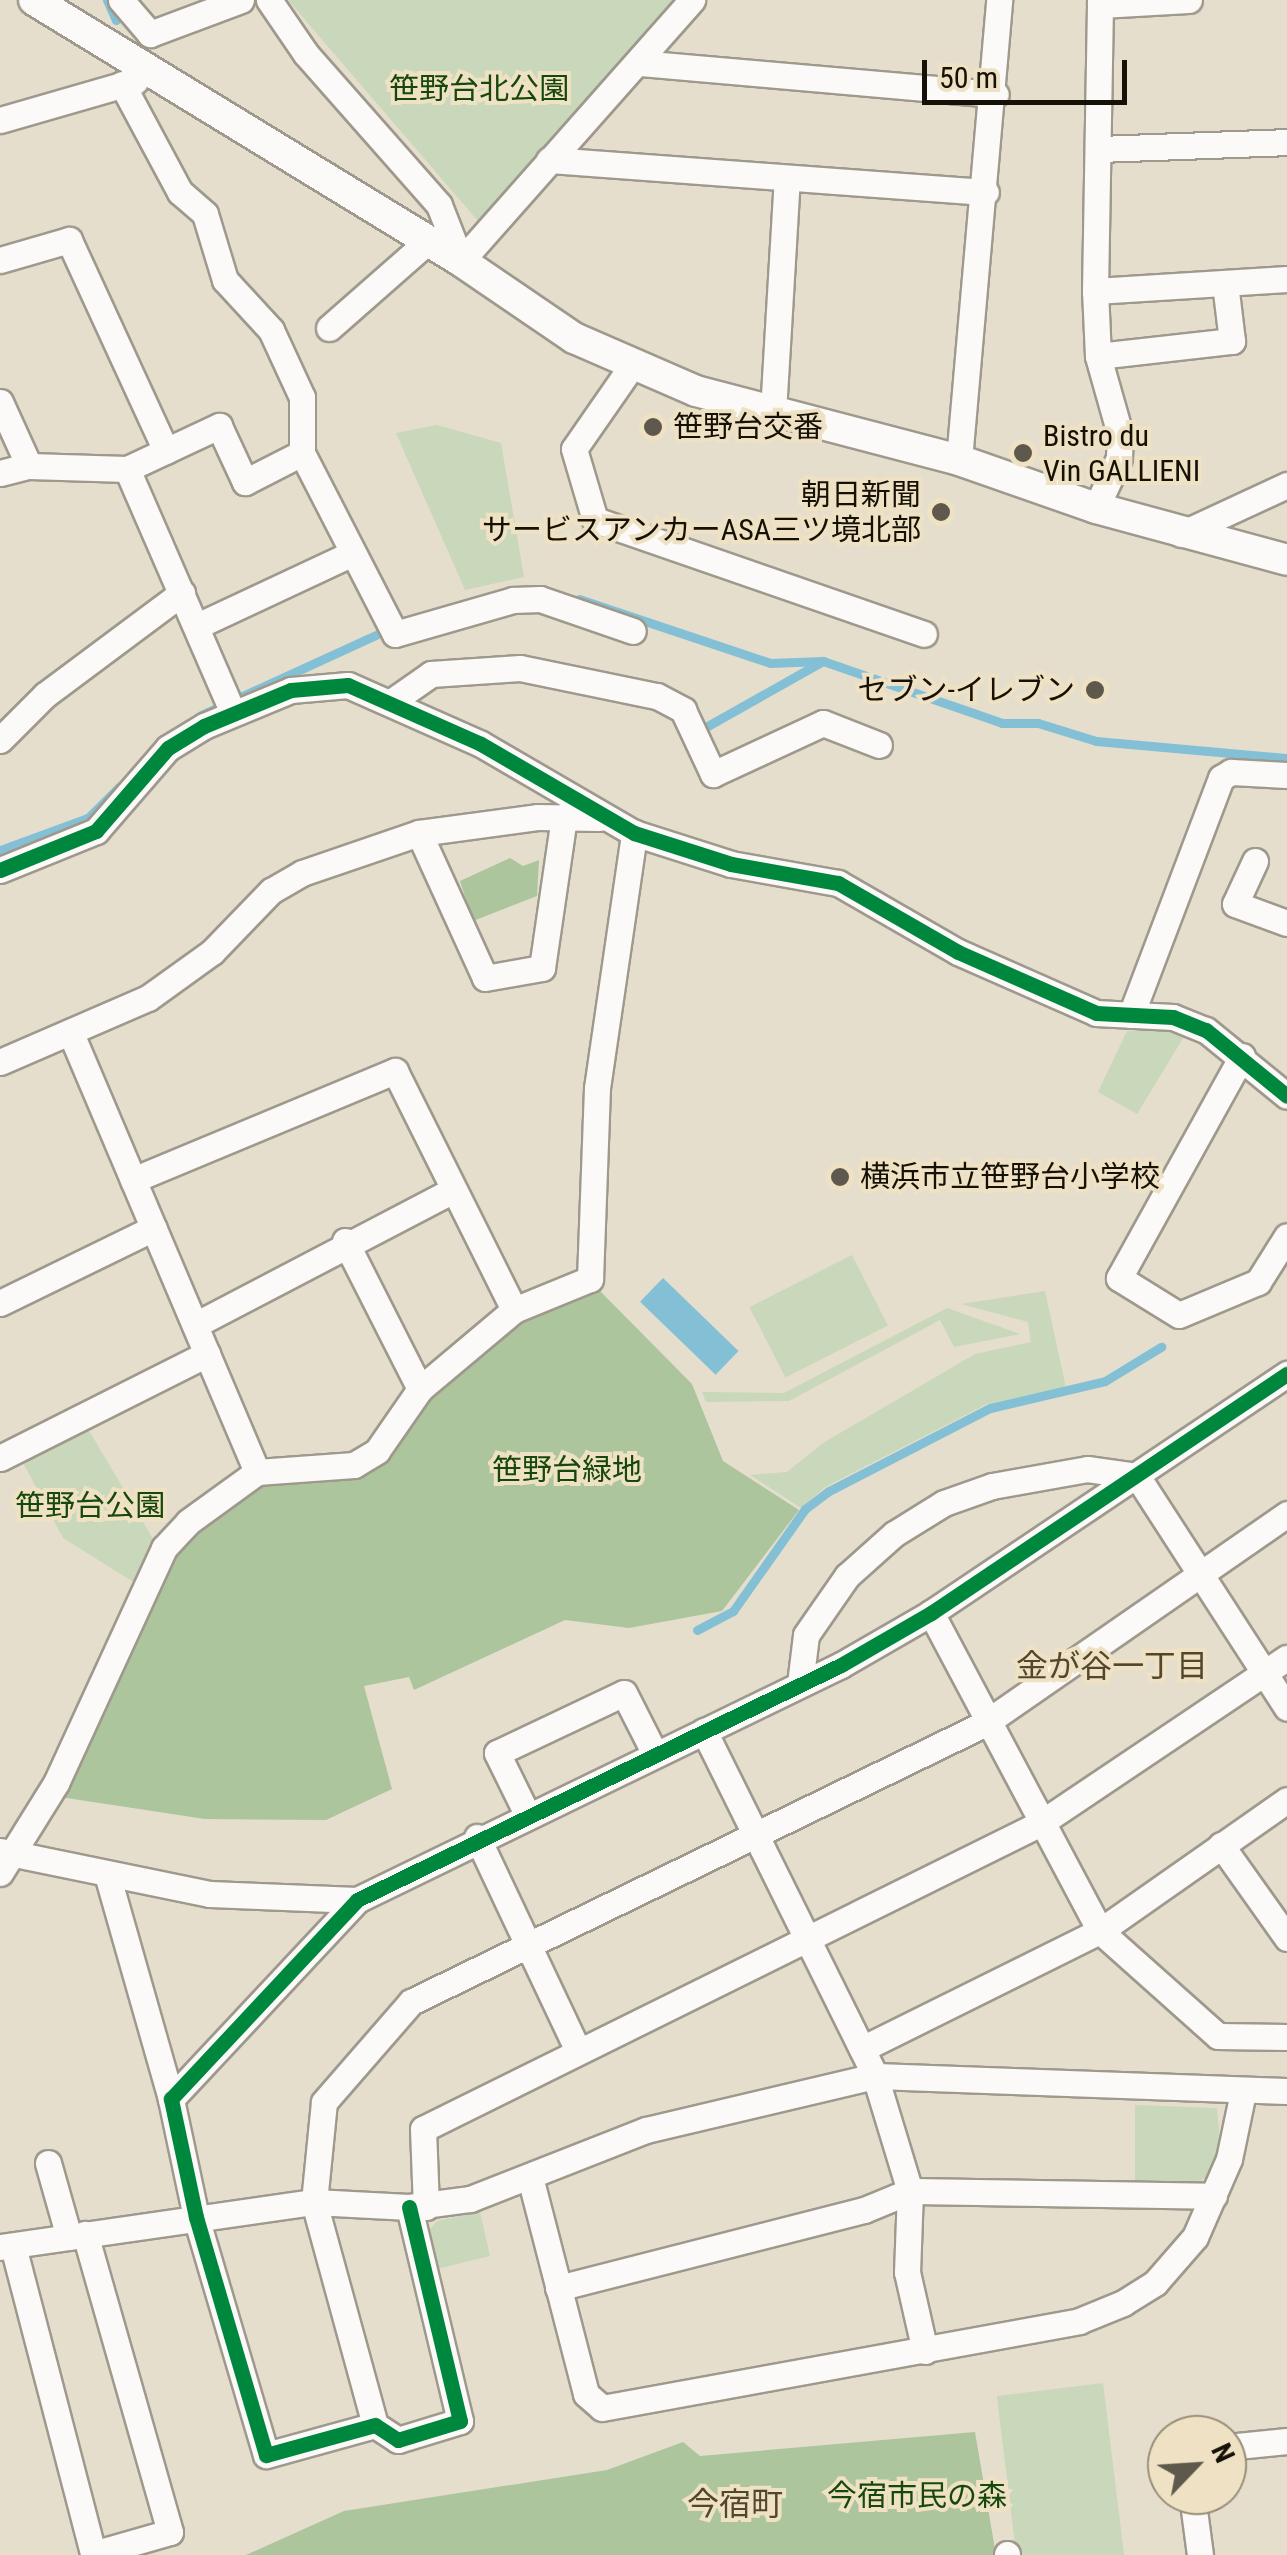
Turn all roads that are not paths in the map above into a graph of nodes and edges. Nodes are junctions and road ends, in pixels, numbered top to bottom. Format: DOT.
graph roads {
  1 [pos="34,0"];
  2 [pos="121,0"];
  3 [pos="241,0"];
  4 [pos="269,0"];
  5 [pos="692,0"];
  6 [pos="999,0"];
  7 [pos="1189,0"];
  8 [pos="1100,2"];
  9 [pos="150,34"];
  10 [pos="639,63"];
  11 [pos="137,75"];
  12 [pos="996,94"];
  13 [pos="0,120"];
  14 [pos="1287,142"];
  15 [pos="1099,149"];
  16 [pos="549,160"];
  17 [pos="787,178"];
  18 [pos="986,192"];
  19 [pos="428,240"];
  20 [pos="0,260"];
  21 [pos="462,261"];
  22 [pos="1287,279"];
  23 [pos="1225,283"];
  24 [pos="1095,291"];
  25 [pos="330,328"];
  26 [pos="1098,356"];
  27 [pos="633,364"];
  28 [pos="0,402"];
  29 [pos="773,412"];
  30 [pos="166,451"];
  31 [pos="302,453"];
  32 [pos="960,460"];
  33 [pos="29,466"];
  34 [pos="127,469"];
  35 [pos="0,473"];
  36 [pos="1287,485"];
  37 [pos="1096,508"];
  38 [pos="1181,534"];
  39 [pos="352,554"];
  40 [pos="1287,560"];
  41 [pos="182,593"];
  42 [pos="197,626"];
  43 [pos="633,631"];
  44 [pos="924,634"];
  45 [pos="391,702"];
  46 [pos="234,713"];
  47 [pos="0,740"];
  48 [pos="879,745"];
  49 [pos="1287,775"];
  50 [pos="564,816"];
  51 [pos="599,818"];
  52 [pos="420,833"];
  53 [pos="634,833"];
  54 [pos="1256,861"];
  55 [pos="0,870"];
  56 [pos="1287,923"];
  57 [pos="1130,1015"];
  58 [pos="72,1036"];
  59 [pos="1242,1056"];
  60 [pos="0,1062"];
  61 [pos="1287,1096"];
  62 [pos="133,1180"];
  63 [pos="451,1191"];
  64 [pos="154,1228"];
  65 [pos="1287,1236"];
  66 [pos="345,1240"];
  67 [pos="0,1303"];
  68 [pos="514,1310"];
  69 [pos="194,1325"];
  70 [pos="207,1354"];
  71 [pos="1287,1374"];
  72 [pos="420,1389"];
  73 [pos="0,1458"];
  74 [pos="257,1472"];
  75 [pos="1136,1476"];
  76 [pos="1287,1514"];
  77 [pos="1201,1575"];
  78 [pos="930,1614"];
  79 [pos="1276,1666"];
  80 [pos="800,1684"];
  81 [pos="1287,1708"];
  82 [pos="984,1724"];
  83 [pos="704,1731"];
  84 [pos="656,1754"];
  85 [pos="1287,1800"];
  86 [pos="527,1814"];
  87 [pos="1041,1823"];
  88 [pos="754,1834"];
  89 [pos="477,1837"];
  90 [pos="1222,1845"];
  91 [pos="2,1859"];
  92 [pos="106,1874"];
  93 [pos="357,1900"];
  94 [pos="1100,1931"];
  95 [pos="803,1937"];
  96 [pos="1287,1938"];
  97 [pos="528,1945"];
  98 [pos="1287,2037"];
  99 [pos="862,2049"];
  100 [pos="578,2051"];
  101 [pos="874,2076"];
  102 [pos="1287,2091"];
  103 [pos="1244,2092"];
  104 [pos="171,2099"];
  105 [pos="48,2164"];
  106 [pos="530,2177"];
  107 [pos="910,2191"];
  108 [pos="1214,2196"];
  109 [pos="314,2202"];
  110 [pos="417,2207"];
  111 [pos="196,2217"];
  112 [pos="77,2235"];
  113 [pos="6,2246"];
  114 [pos="558,2288"];
  115 [pos="924,2351"];
  116 [pos="376,2425"];
  117 [pos="1287,2442"];
  118 [pos="1247,2446"];
  119 [pos="1195,2515"];
  120 [pos="1200,2555"];
  1 -- 11 [label="street"];
  2 -- 9 [label="street"];
  3 -- 9 [label="street"];
  4 -- 21 [label="street"];
  5 -- 10 [label="street"];
  6 -- 12 [label="street"];
  7 -- 8 [label="street"];
  8 -- 15 [label="street"];
  9 -- 11 [label="street"];
  10 -- 12 [label="street"];
  10 -- 16 [label="street"];
  11 -- 13 [label="street"];
  11 -- 19 [label="street"];
  11 -- 31 [label="street"];
  12 -- 18 [label="street"];
  14 -- 15 [label="street"];
  15 -- 24 [label="street"];
  16 -- 17 [label="street"];
  16 -- 21 [label="street"];
  17 -- 18 [label="street"];
  17 -- 29 [label="street"];
  18 -- 32 [label="street"];
  19 -- 21 [label="street"];
  19 -- 25 [label="street"];
  20 -- 30 [label="street"];
  21 -- 27 [label="street"];
  22 -- 23 [label="street"];
  23 -- 24 [label="street"];
  23 -- 26 [label="street"];
  24 -- 26 [label="street"];
  26 -- 37 [label="street"];
  27 -- 29 [label="street"];
  27 -- 44 [label="street"];
  28 -- 33 [label="street"];
  29 -- 32 [label="street"];
  30 -- 31 [label="street"];
  30 -- 34 [label="street"];
  31 -- 39 [label="street"];
  32 -- 37 [label="street"];
  33 -- 34 [label="street"];
  33 -- 35 [label="street"];
  34 -- 41 [label="street"];
  36 -- 38 [label="street"];
  37 -- 38 [label="street"];
  38 -- 40 [label="street"];
  39 -- 42 [label="street"];
  39 -- 43 [label="street"];
  41 -- 42 [label="street"];
  41 -- 47 [label="street"];
  42 -- 46 [label="street"];
  45 -- 46 [label="street"];
  45 -- 48 [label="street"];
  45 -- 51 [label="street"];
  46 -- 55 [label="street"];
  49 -- 57 [label="street"];
  50 -- 51 [label="street"];
  50 -- 52 [label="street"];
  50 -- 52 [label="street"];
  51 -- 53 [label="street"];
  52 -- 58 [label="street"];
  53 -- 57 [label="street"];
  53 -- 68 [label="street"];
  54 -- 56 [label="street"];
  57 -- 59 [label="street"];
  58 -- 60 [label="street"];
  58 -- 62 [label="street"];
  59 -- 61 [label="street"];
  59 -- 65 [label="street"];
  62 -- 63 [label="street"];
  62 -- 64 [label="street"];
  63 -- 66 [label="street"];
  63 -- 68 [label="street"];
  64 -- 67 [label="street"];
  64 -- 69 [label="street"];
  66 -- 69 [label="street"];
  66 -- 72 [label="street"];
  68 -- 72 [label="street"];
  69 -- 70 [label="street"];
  70 -- 73 [label="street"];
  70 -- 74 [label="street"];
  71 -- 75 [label="street"];
  72 -- 74 [label="street"];
  74 -- 91 [label="street"];
  75 -- 77 [label="street"];
  75 -- 78 [label="street"];
  75 -- 80 [label="street"];
  76 -- 77 [label="street"];
  77 -- 79 [label="street"];
  77 -- 82 [label="street"];
  78 -- 80 [label="street"];
  78 -- 82 [label="street"];
  79 -- 81 [label="street"];
  79 -- 87 [label="street"];
  80 -- 83 [label="street"];
  82 -- 87 [label="street"];
  82 -- 88 [label="street"];
  83 -- 84 [label="street"];
  83 -- 88 [label="street"];
  84 -- 86 [label="street"];
  84 -- 86 [label="street"];
  85 -- 90 [label="street"];
  86 -- 89 [label="street"];
  87 -- 94 [label="street"];
  87 -- 95 [label="street"];
  88 -- 95 [label="street"];
  88 -- 97 [label="street"];
  89 -- 93 [label="street"];
  89 -- 97 [label="street"];
  90 -- 94 [label="street"];
  90 -- 96 [label="street"];
  91 -- 92 [label="street"];
  92 -- 93 [label="street"];
  92 -- 104 [label="street"];
  93 -- 104 [label="street"];
  94 -- 98 [label="street"];
  94 -- 99 [label="street"];
  95 -- 99 [label="street"];
  95 -- 100 [label="street"];
  97 -- 100 [label="street"];
  97 -- 109 [label="street"];
  99 -- 101 [label="street"];
  100 -- 110 [label="street"];
  101 -- 103 [label="street"];
  101 -- 106 [label="street"];
  101 -- 107 [label="street"];
  102 -- 103 [label="street"];
  103 -- 108 [label="street"];
  104 -- 111 [label="street"];
  105 -- 112 [label="street"];
  106 -- 110 [label="street"];
  106 -- 114 [label="street"];
  107 -- 108 [label="street"];
  107 -- 114 [label="street"];
  107 -- 115 [label="street"];
  108 -- 115 [label="street"];
  109 -- 110 [label="street"];
  109 -- 111 [label="street"];
  109 -- 116 [label="street"];
  110 -- 116 [label="street"];
  111 -- 112 [label="street"];
  111 -- 116 [label="street"];
  112 -- 113 [label="street"];
  112 -- 113 [label="street"];
  114 -- 115 [label="street"];
  117 -- 118 [label="street"];
  119 -- 120 [label="street"];
}
